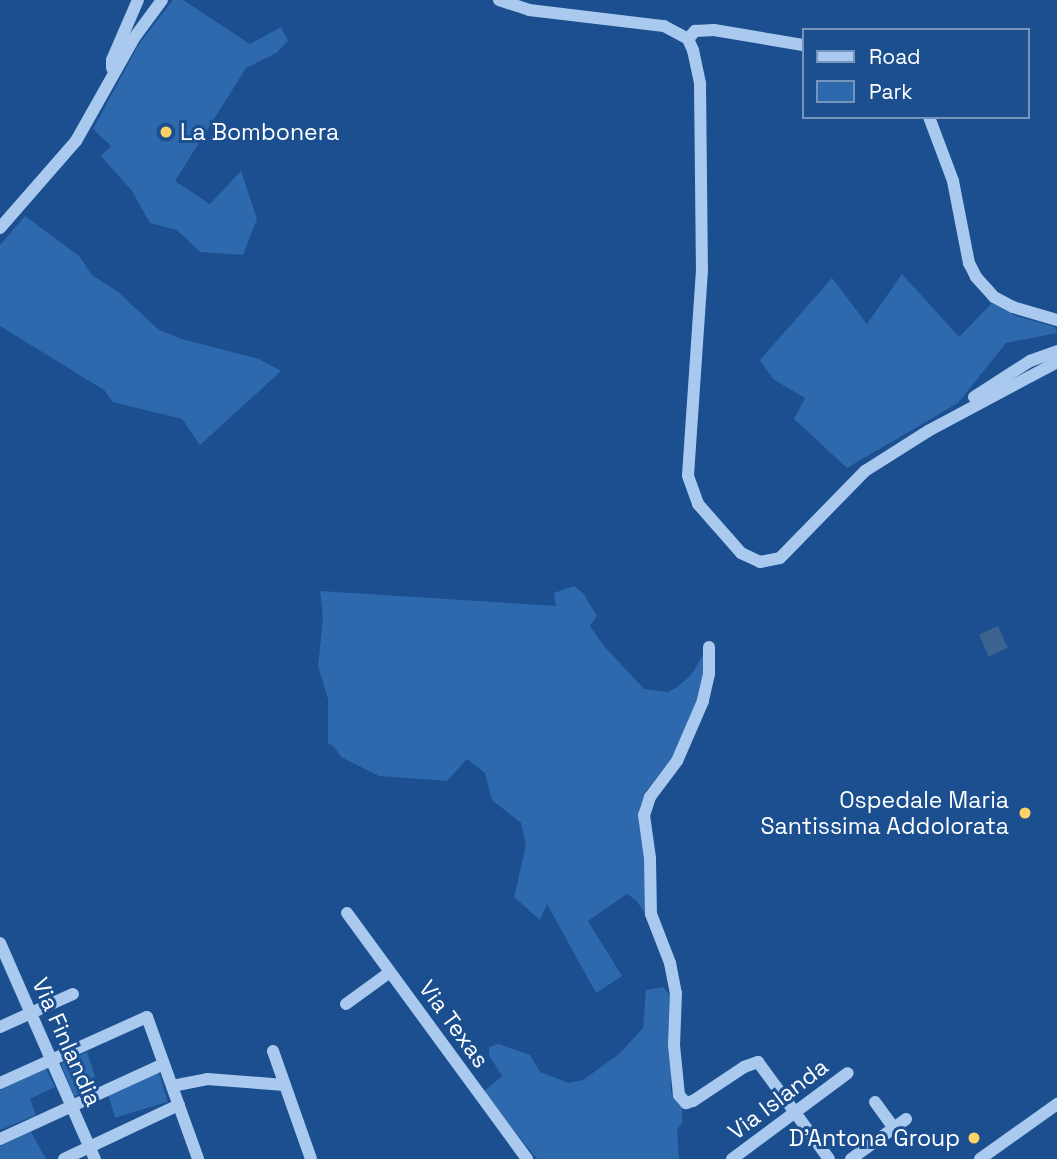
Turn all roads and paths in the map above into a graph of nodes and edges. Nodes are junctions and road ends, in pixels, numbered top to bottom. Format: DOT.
graph roads {
  1 [pos="138,0"];
  2 [pos="162,0"];
  3 [pos="499,0"];
  4 [pos="688,39"];
  5 [pos="802,44"];
  6 [pos="112,76"];
  7 [pos="930,119"];
  8 [pos="0,228"];
  9 [pos="1057,320"];
  10 [pos="1057,351"];
  11 [pos="1057,362"];
  12 [pos="928,430"];
  13 [pos="709,647"];
  14 [pos="346,913"];
  15 [pos="0,943"];
  16 [pos="6,972"];
  17 [pos="390,972"];
  18 [pos="73,995"];
  19 [pos="346,1004"];
  20 [pos="31,1013"];
  21 [pos="0,1027"];
  22 [pos="274,1051"];
  23 [pos="51,1060"];
  24 [pos="164,1063"];
  25 [pos="848,1073"];
  26 [pos="0,1083"];
  27 [pos="285,1085"];
  28 [pos="172,1086"];
  29 [pos="875,1102"];
  30 [pos="1057,1104"];
  31 [pos="179,1105"];
  32 [pos="71,1106"];
  33 [pos="795,1112"];
  34 [pos="906,1119"];
  35 [pos="894,1128"];
  36 [pos="0,1139"];
  37 [pos="92,1153"];
  38 [pos="64,1159"];
  39 [pos="198,1159"];
  40 [pos="311,1159"];
  41 [pos="527,1159"];
  42 [pos="732,1159"];
  43 [pos="829,1159"];
  44 [pos="851,1159"];
  45 [pos="980,1159"];
  1 -- 6 [label="street"];
  2 -- 6 [label="street"];
  3 -- 4 [label="street"];
  4 -- 5 [label="street"];
  4 -- 12 [label="street"];
  6 -- 8 [label="street"];
  7 -- 9 [label="street"];
  10 -- 12 [label="street"];
  11 -- 12 [label="street"];
  13 -- 33 [label="street"];
  14 -- 17 [label="street, Via Texas"];
  15 -- 16 [label="street, Via Finlandia"];
  16 -- 20 [label="street, Via Finlandia"];
  17 -- 19 [label="street"];
  17 -- 41 [label="street, Via Texas"];
  18 -- 20 [label="street"];
  20 -- 21 [label="street"];
  20 -- 23 [label="street, Via Finlandia"];
  22 -- 27 [label="street"];
  23 -- 24 [label="street"];
  23 -- 26 [label="street"];
  23 -- 32 [label="street, Via Finlandia"];
  24 -- 28 [label="street"];
  24 -- 32 [label="street"];
  25 -- 33 [label="street, Via Islanda"];
  27 -- 28 [label="street"];
  27 -- 40 [label="street"];
  28 -- 31 [label="street"];
  29 -- 35 [label="street"];
  30 -- 45 [label="street"];
  31 -- 37 [label="street"];
  31 -- 39 [label="street"];
  32 -- 36 [label="street"];
  32 -- 37 [label="street, Via Finlandia"];
  33 -- 42 [label="street, Via Islanda"];
  33 -- 43 [label="street"];
  34 -- 35 [label="street"];
  35 -- 44 [label="street"];
  37 -- 38 [label="street"];
}
